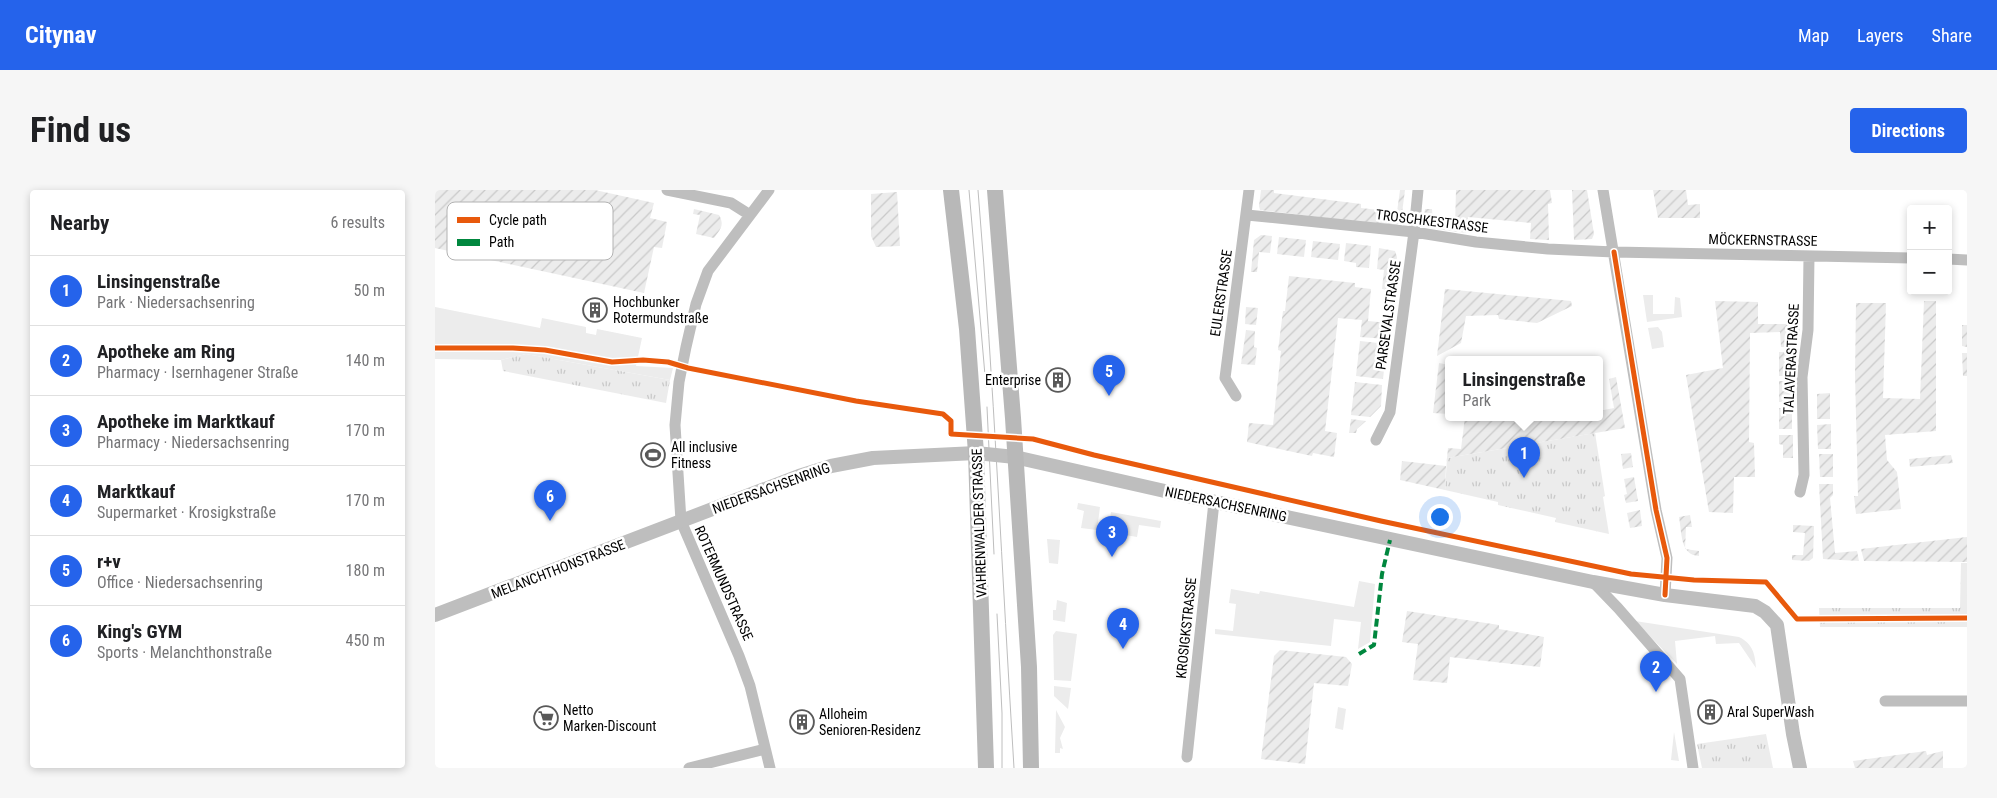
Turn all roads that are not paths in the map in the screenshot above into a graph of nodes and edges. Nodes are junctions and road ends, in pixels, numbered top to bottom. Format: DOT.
graph roads {
  1 [pos="667,190"];
  2 [pos="769,190"];
  3 [pos="951,190"];
  4 [pos="995,190"];
  5 [pos="1249,190"];
  6 [pos="1418,190"];
  7 [pos="1603,190"];
  8 [pos="750,215"];
  9 [pos="1247,215"];
  10 [pos="1414,232"];
  11 [pos="1615,252"];
  12 [pos="1809,256"];
  13 [pos="1907,258"];
  14 [pos="1952,259"];
  15 [pos="1967,260"];
  16 [pos="1236,396"];
  17 [pos="1376,440"];
  18 [pos="976,453"];
  19 [pos="1015,457"];
  20 [pos="1801,492"];
  21 [pos="1214,502"];
  22 [pos="681,521"];
  23 [pos="1593,582"];
  24 [pos="1665,594"];
  25 [pos="435,615"];
  26 [pos="1885,701"];
  27 [pos="1967,701"];
  28 [pos="765,749"];
  29 [pos="1187,757"];
  30 [pos="689,768"];
  31 [pos="771,768"];
  32 [pos="987,768"];
  33 [pos="1031,768"];
  34 [pos="1693,768"];
  35 [pos="1800,768"];
  1 -- 8 [label="street"];
  2 -- 8 [label="street, ROTERMUNDSTRASSE"];
  3 -- 18 [label="main road, VAHRENWALDER STRASSE"];
  4 -- 19 [label="main road"];
  5 -- 9 [label="street, EULERSTRASSE"];
  6 -- 10 [label="street, PARSEVALSTRASSE"];
  7 -- 11 [label="street"];
  8 -- 22 [label="street, ROTERMUNDSTRASSE"];
  9 -- 10 [label="street, TROSCHKESTRASSE"];
  9 -- 16 [label="street, EULERSTRASSE"];
  10 -- 11 [label="street, TROSCHKESTRASSE"];
  10 -- 17 [label="street, PARSEVALSTRASSE"];
  11 -- 12 [label="street, MÖCKERNSTRASSE"];
  11 -- 24 [label="street"];
  12 -- 13 [label="street, MÖCKERNSTRASSE"];
  12 -- 20 [label="street, TALAVERASTRASSE"];
  14 -- 15 [label="street"];
  18 -- 19 [label="street, NIEDERSACHSENRING"];
  18 -- 22 [label="street, NIEDERSACHSENRING"];
  18 -- 32 [label="main road, VAHRENWALDER STRASSE"];
  19 -- 21 [label="street, NIEDERSACHSENRING"];
  19 -- 33 [label="main road"];
  21 -- 23 [label="street, NIEDERSACHSENRING"];
  21 -- 29 [label="street, KROSIGKSTRASSE"];
  22 -- 25 [label="street, MELANCHTHONSTRASSE"];
  22 -- 28 [label="street, ROTERMUNDSTRASSE"];
  23 -- 24 [label="street, NIEDERSACHSENRING"];
  23 -- 34 [label="street"];
  24 -- 35 [label="street, NIEDERSACHSENRING"];
  26 -- 27 [label="street"];
  28 -- 30 [label="street"];
  28 -- 31 [label="street, ROTERMUNDSTRASSE"];
}
